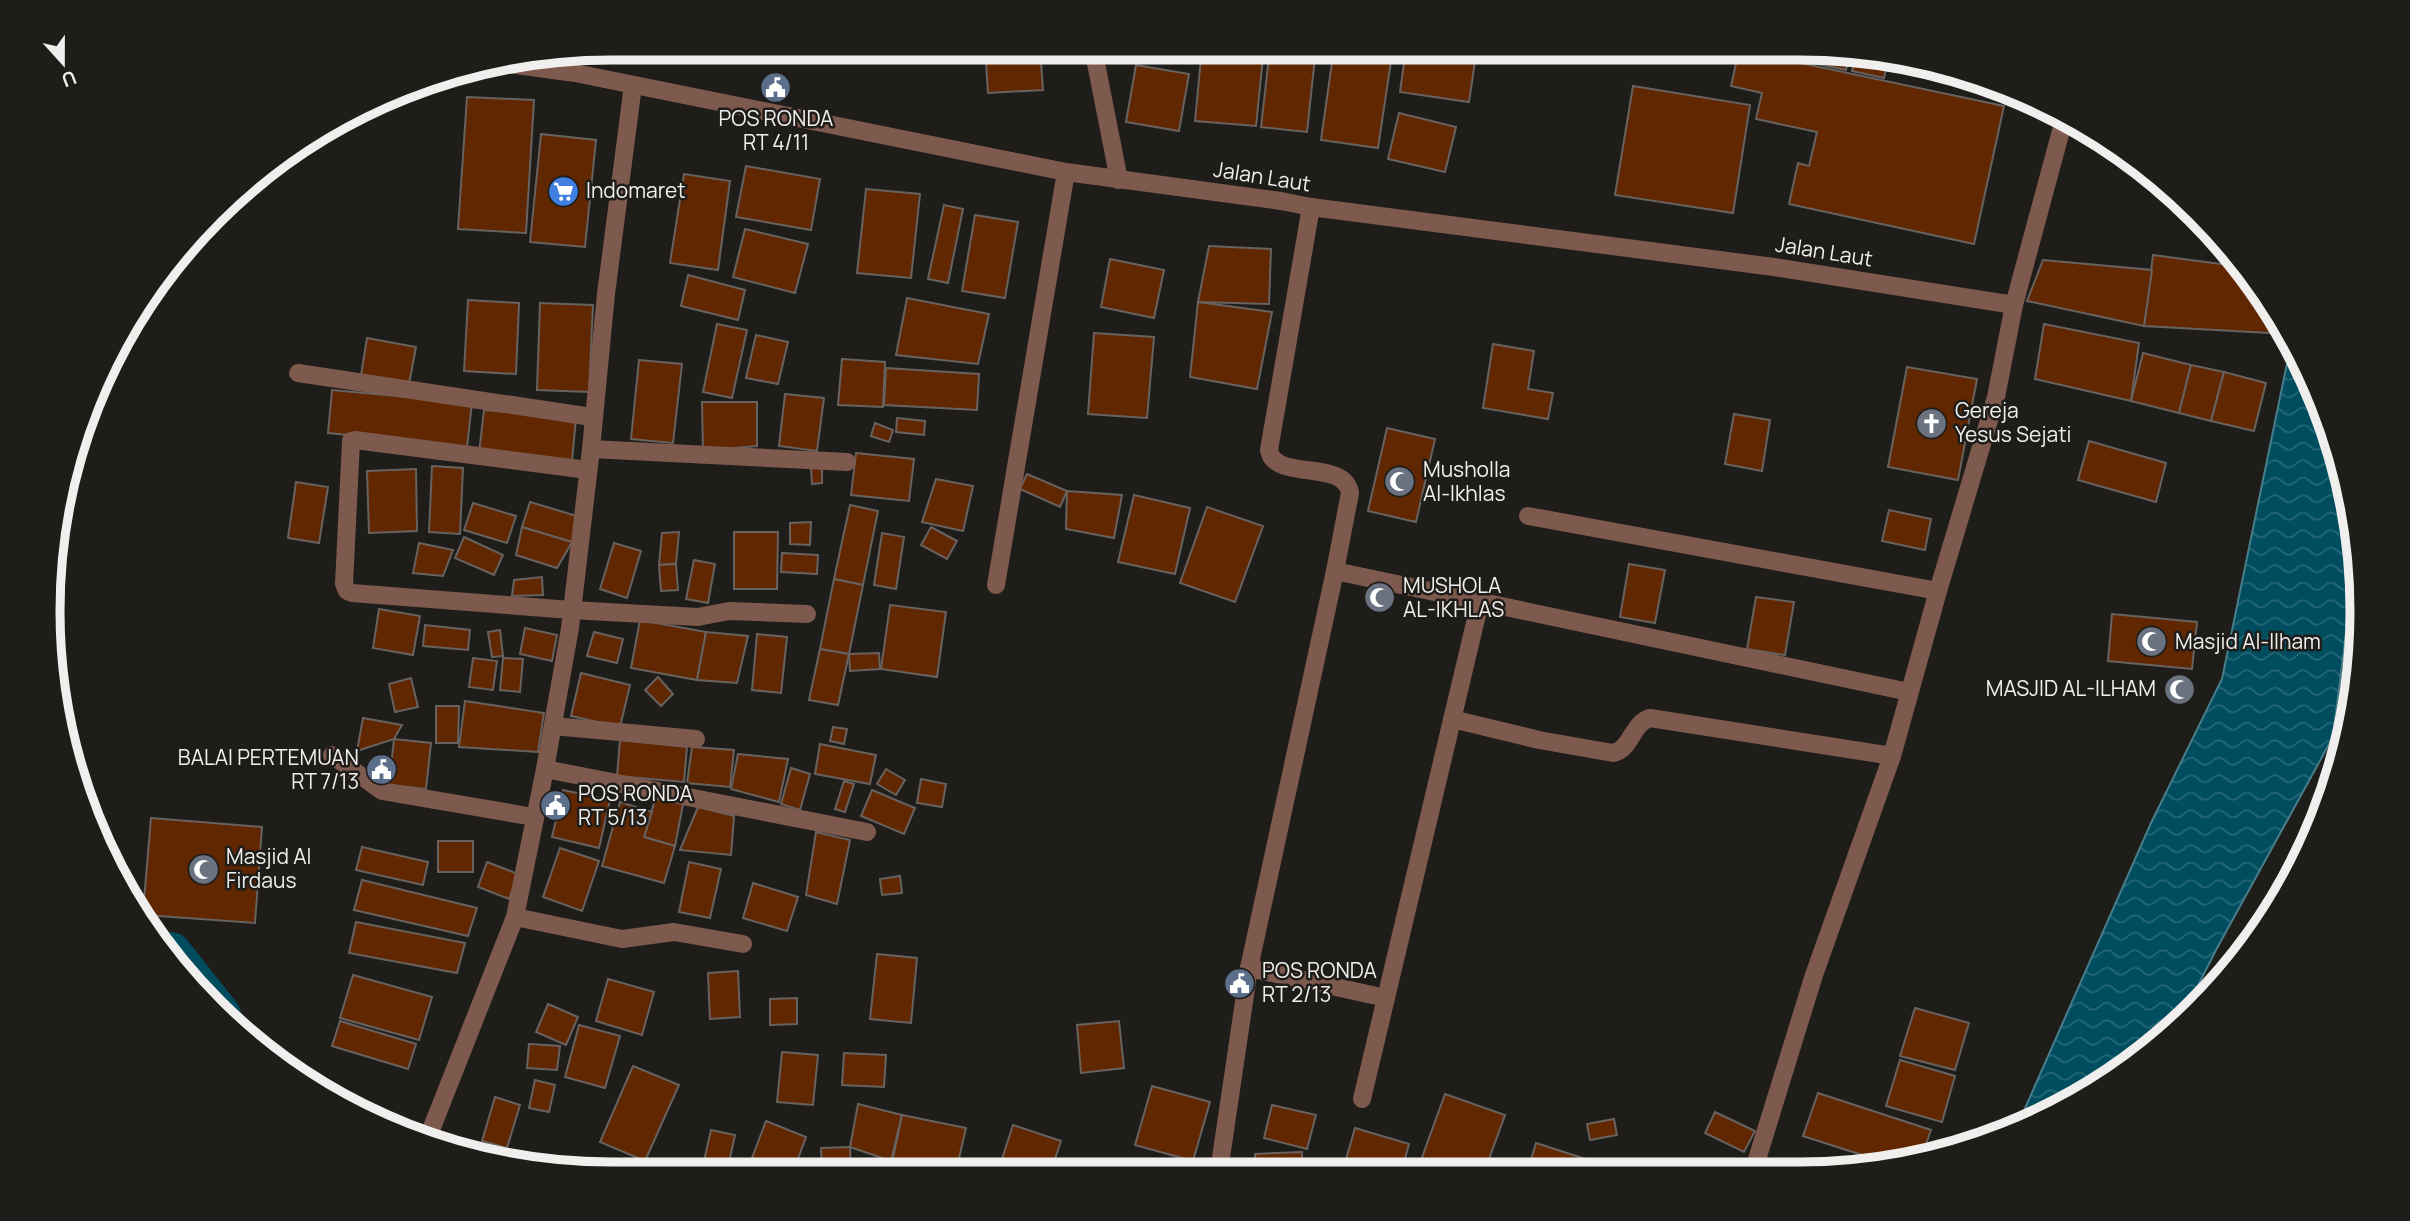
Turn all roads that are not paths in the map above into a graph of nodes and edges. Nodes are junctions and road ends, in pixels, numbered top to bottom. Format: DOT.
graph roads {
  1 [pos="1095,60"];
  2 [pos="526,66"];
  3 [pos="633,85"];
  4 [pos="2062,126"];
  5 [pos="1066,172"];
  6 [pos="1119,180"];
  7 [pos="1311,207"];
  8 [pos="2014,305"];
  9 [pos="298,373"];
  10 [pos="592,417"];
  11 [pos="591,449"];
  12 [pos="847,462"];
  13 [pos="588,470"];
  14 [pos="1528,516"];
  15 [pos="1335,572"];
  16 [pos="996,585"];
  17 [pos="1938,591"];
  18 [pos="1480,602"];
  19 [pos="571,610"];
  20 [pos="807,614"];
  21 [pos="1909,692"];
  22 [pos="1452,719"];
  23 [pos="553,726"];
  24 [pos="696,739"];
  25 [pos="332,755"];
  26 [pos="1892,756"];
  27 [pos="545,769"];
  28 [pos="534,817"];
  29 [pos="867,832"];
  30 [pos="515,917"];
  31 [pos="743,944"];
  32 [pos="1249,968"];
  33 [pos="1386,998"];
  34 [pos="1362,1099"];
  35 [pos="431,1131"];
  36 [pos="1220,1162"];
  37 [pos="1756,1162"];
  1 -- 6 [label="street"];
  2 -- 3 [label="street, Jalan Laut"];
  3 -- 5 [label="street, Jalan Laut"];
  3 -- 10 [label="street"];
  4 -- 8 [label="street"];
  5 -- 6 [label="street, Jalan Laut"];
  5 -- 16 [label="street"];
  6 -- 7 [label="street, Jalan Laut"];
  7 -- 8 [label="street, Jalan Laut"];
  7 -- 15 [label="street"];
  8 -- 17 [label="street"];
  9 -- 10 [label="street"];
  10 -- 11 [label="street"];
  11 -- 12 [label="street"];
  11 -- 13 [label="street"];
  13 -- 19 [label="street"];
  13 -- 19 [label="street"];
  14 -- 17 [label="street"];
  15 -- 18 [label="street"];
  15 -- 32 [label="street"];
  17 -- 21 [label="street"];
  18 -- 21 [label="street"];
  18 -- 22 [label="street"];
  19 -- 20 [label="street"];
  19 -- 23 [label="street"];
  21 -- 26 [label="street"];
  22 -- 26 [label="street"];
  22 -- 33 [label="street"];
  23 -- 24 [label="street"];
  23 -- 27 [label="street"];
  25 -- 28 [label="street"];
  26 -- 37 [label="street"];
  27 -- 28 [label="street"];
  27 -- 29 [label="street"];
  28 -- 30 [label="street"];
  30 -- 31 [label="street"];
  30 -- 35 [label="street"];
  32 -- 33 [label="street"];
  32 -- 36 [label="street"];
  33 -- 34 [label="street"];
}
